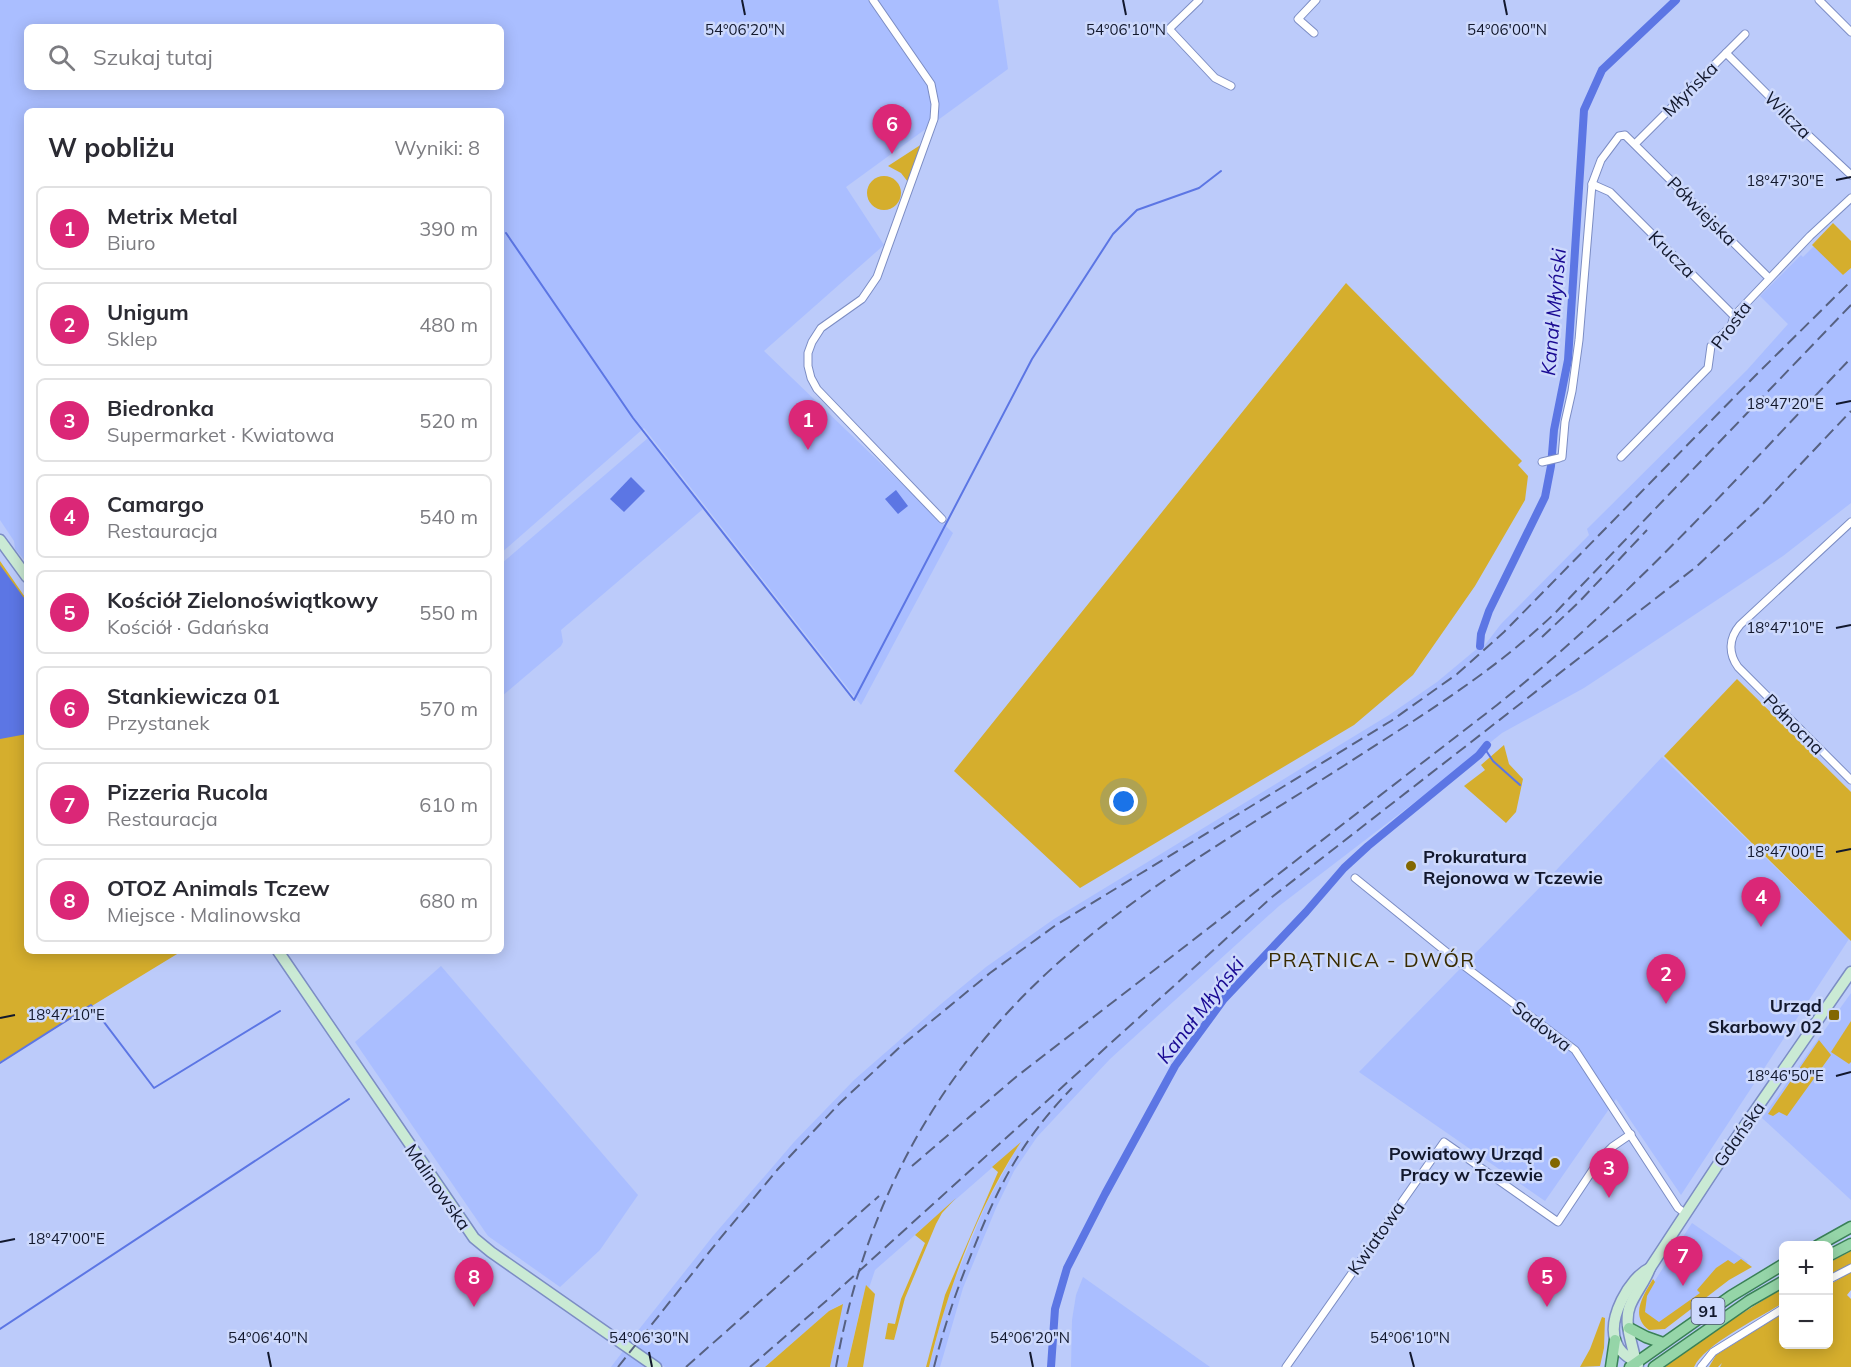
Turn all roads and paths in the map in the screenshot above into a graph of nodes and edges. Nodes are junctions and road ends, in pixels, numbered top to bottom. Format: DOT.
graph roads {
  1 [pos="873,0"];
  2 [pos="1199,0"];
  3 [pos="1316,0"];
  4 [pos="1820,0"];
  5 [pos="1851,32"];
  6 [pos="1314,33"];
  7 [pos="1745,34"];
  8 [pos="1726,53"];
  9 [pos="1231,86"];
  10 [pos="1635,144"];
  11 [pos="1851,175"];
  12 [pos="1592,184"];
  13 [pos="1851,198"];
  14 [pos="1769,278"];
  15 [pos="1734,316"];
  16 [pos="1621,457"];
  17 [pos="1542,462"];
  18 [pos="942,519"];
  19 [pos="1851,522"];
  20 [pos="0,540"];
  21 [pos="24,573"];
  22 [pos="1851,780"];
  23 [pos="1354,878"];
  24 [pos="280,954"];
  25 [pos="1851,972"];
  26 [pos="1631,1134"];
  27 [pos="1686,1214"];
  28 [pos="1851,1227"];
  29 [pos="1825,1241"];
  30 [pos="1851,1244"];
  31 [pos="1833,1253"];
  32 [pos="1779,1267"];
  33 [pos="1650,1268"];
  34 [pos="1851,1268"];
  35 [pos="1833,1277"];
  36 [pos="1779,1284"];
  37 [pos="1779,1311"];
  38 [pos="1629,1328"];
  39 [pos="1615,1340"];
  40 [pos="1663,1343"];
  41 [pos="1635,1366"];
  42 [pos="656,1367"];
  43 [pos="1286,1367"];
  44 [pos="1611,1367"];
  45 [pos="1654,1367"];
  46 [pos="1701,1367"];
  1 -- 18 [label="street"];
  2 -- 9 [label="street"];
  3 -- 6 [label="street"];
  4 -- 5 [label="street"];
  7 -- 8 [label="street, Młyńska"];
  8 -- 10 [label="street, Młyńska"];
  8 -- 11 [label="street, Wilcza"];
  10 -- 12 [label="street"];
  10 -- 14 [label="street, Półwiejska"];
  12 -- 15 [label="street, Krucza"];
  12 -- 17 [label="street"];
  13 -- 14 [label="street, Prosta"];
  14 -- 15 [label="street, Prosta"];
  15 -- 16 [label="street, Prosta"];
  19 -- 22 [label="street, Północna"];
  20 -- 21 [label="street"];
  23 -- 26 [label="street, Sadowa"];
  24 -- 42 [label="street, Malinowska"];
  25 -- 27 [label="street, Gdańska"];
  26 -- 27 [label="street, Sadowa"];
  26 -- 43 [label="street, Kwiatowa"];
  27 -- 33 [label="street, Gdańska"];
  28 -- 29 [label="main road"];
  30 -- 31 [label="main road"];
  32 -- 40 [label="main road, 91"];
  33 -- 38 [label="street, Gdańska"];
  33 -- 39 [label="street, Gdańska"];
  34 -- 35 [label="street"];
  36 -- 45 [label="main road, 91"];
  37 -- 46 [label="street"];
  38 -- 40 [label="main road"];
  38 -- 41 [label="street, Gdańska"];
  39 -- 41 [label="street"];
  39 -- 44 [label="main road"];
  40 -- 41 [label="main road, 91"];
}
